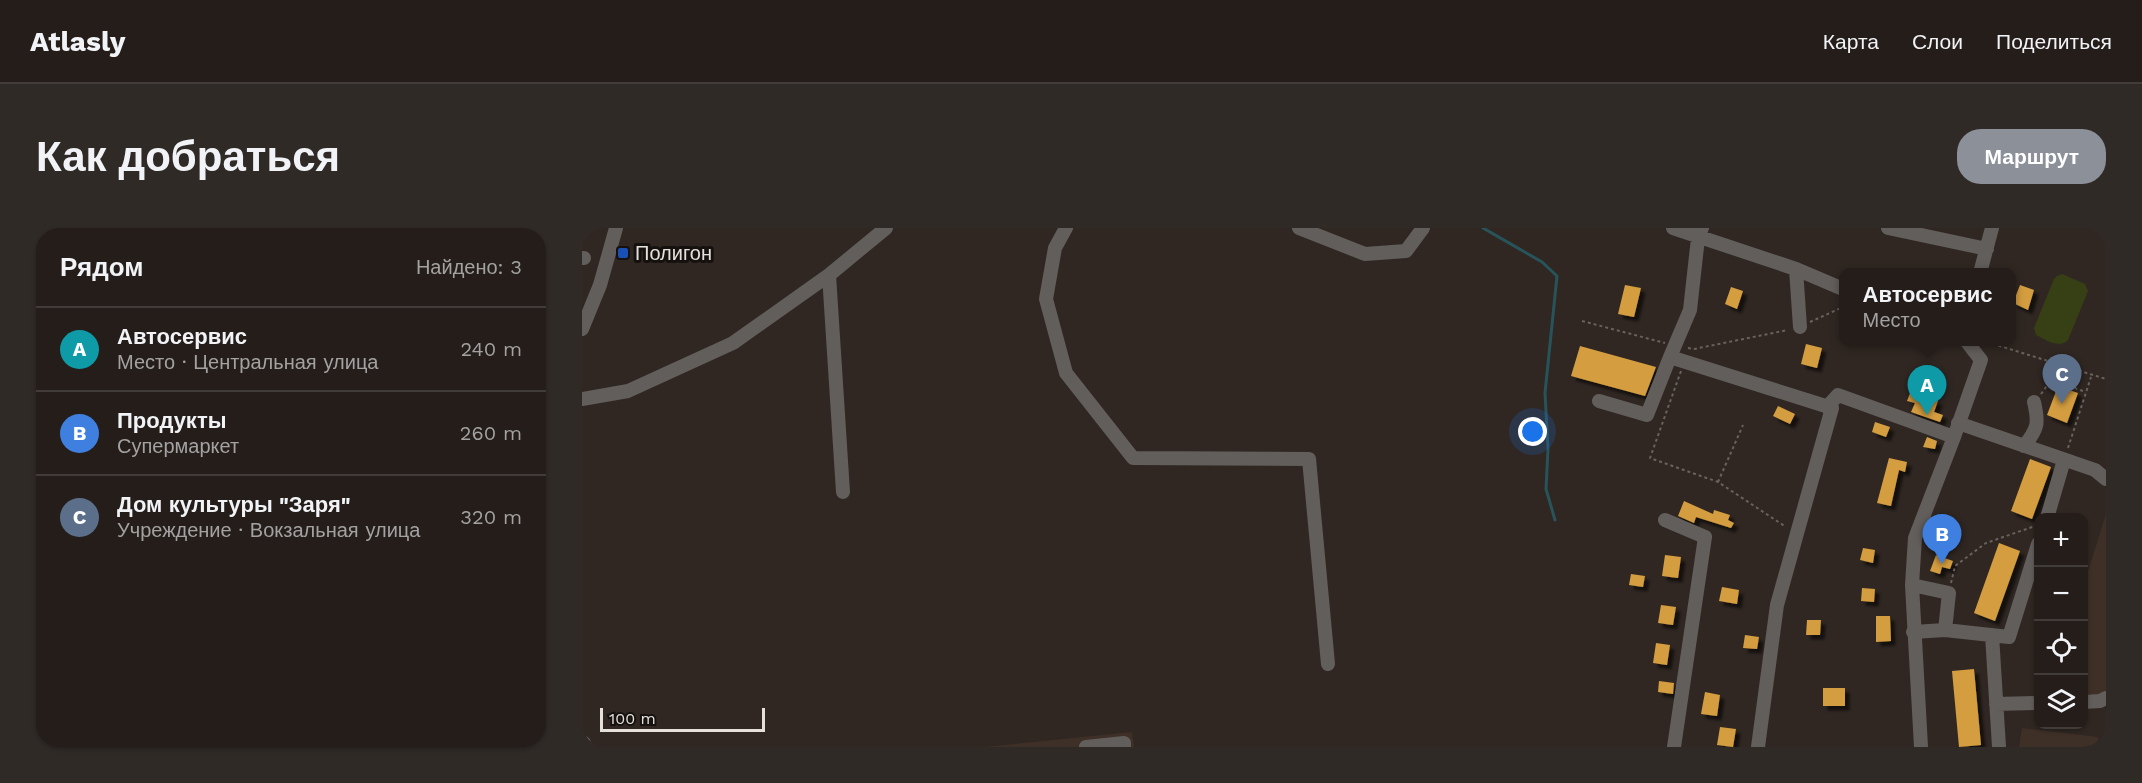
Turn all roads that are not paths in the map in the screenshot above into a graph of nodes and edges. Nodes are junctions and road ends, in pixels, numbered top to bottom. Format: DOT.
graph roads {
  1 [pos="616,228"];
  2 [pos="886,228"];
  3 [pos="1066,228"];
  4 [pos="1299,228"];
  5 [pos="1423,228"];
  6 [pos="1673,228"];
  7 [pos="1888,228"];
  8 [pos="1992,228"];
  9 [pos="1700,233"];
  10 [pos="1987,249"];
  11 [pos="1981,268"];
  12 [pos="1796,269"];
  13 [pos="829,275"];
  14 [pos="1839,287"];
  15 [pos="1800,327"];
  16 [pos="582,328"];
  17 [pos="1971,346"];
  18 [pos="1673,352"];
  19 [pos="582,399"];
  20 [pos="1599,401"];
  21 [pos="2034,402"];
  22 [pos="1827,407"];
  23 [pos="1959,423"];
  24 [pos="1954,437"];
  25 [pos="2024,446"];
  26 [pos="2064,460"];
  27 [pos="2102,472"];
  28 [pos="843,492"];
  29 [pos="2048,513"];
  30 [pos="1665,520"];
  31 [pos="2034,557"];
  32 [pos="1912,585"];
  33 [pos="1945,630"];
  34 [pos="1913,632"];
  35 [pos="1992,635"];
  36 [pos="1328,664"];
  37 [pos="2106,698"];
  38 [pos="2088,702"];
  39 [pos="2034,703"];
  40 [pos="1996,704"];
  41 [pos="1086,747"];
  42 [pos="1124,747"];
  43 [pos="1674,747"];
  44 [pos="1758,747"];
  45 [pos="1921,747"];
  46 [pos="1999,747"];
  1 -- 16 [label="street"];
  2 -- 13 [label="street"];
  3 -- 36 [label="street"];
  4 -- 5 [label="street"];
  6 -- 9 [label="street"];
  7 -- 10 [label="street"];
  8 -- 10 [label="street"];
  9 -- 12 [label="street"];
  9 -- 18 [label="street"];
  10 -- 11 [label="street"];
  12 -- 14 [label="street"];
  12 -- 15 [label="street"];
  13 -- 19 [label="street"];
  13 -- 28 [label="street"];
  17 -- 23 [label="street"];
  18 -- 20 [label="street"];
  18 -- 22 [label="street"];
  21 -- 25 [label="street"];
  22 -- 24 [label="street"];
  22 -- 44 [label="street"];
  23 -- 24 [label="street"];
  23 -- 25 [label="street"];
  24 -- 32 [label="street"];
  25 -- 26 [label="street"];
  26 -- 27 [label="street"];
  26 -- 29 [label="street"];
  30 -- 43 [label="street"];
  31 -- 35 [label="street"];
  32 -- 33 [label="street"];
  32 -- 34 [label="street"];
  33 -- 34 [label="street"];
  33 -- 35 [label="street"];
  34 -- 45 [label="street"];
  35 -- 40 [label="street"];
  37 -- 38 [label="street"];
  39 -- 40 [label="street"];
  40 -- 46 [label="street"];
  41 -- 42 [label="street"];
}
